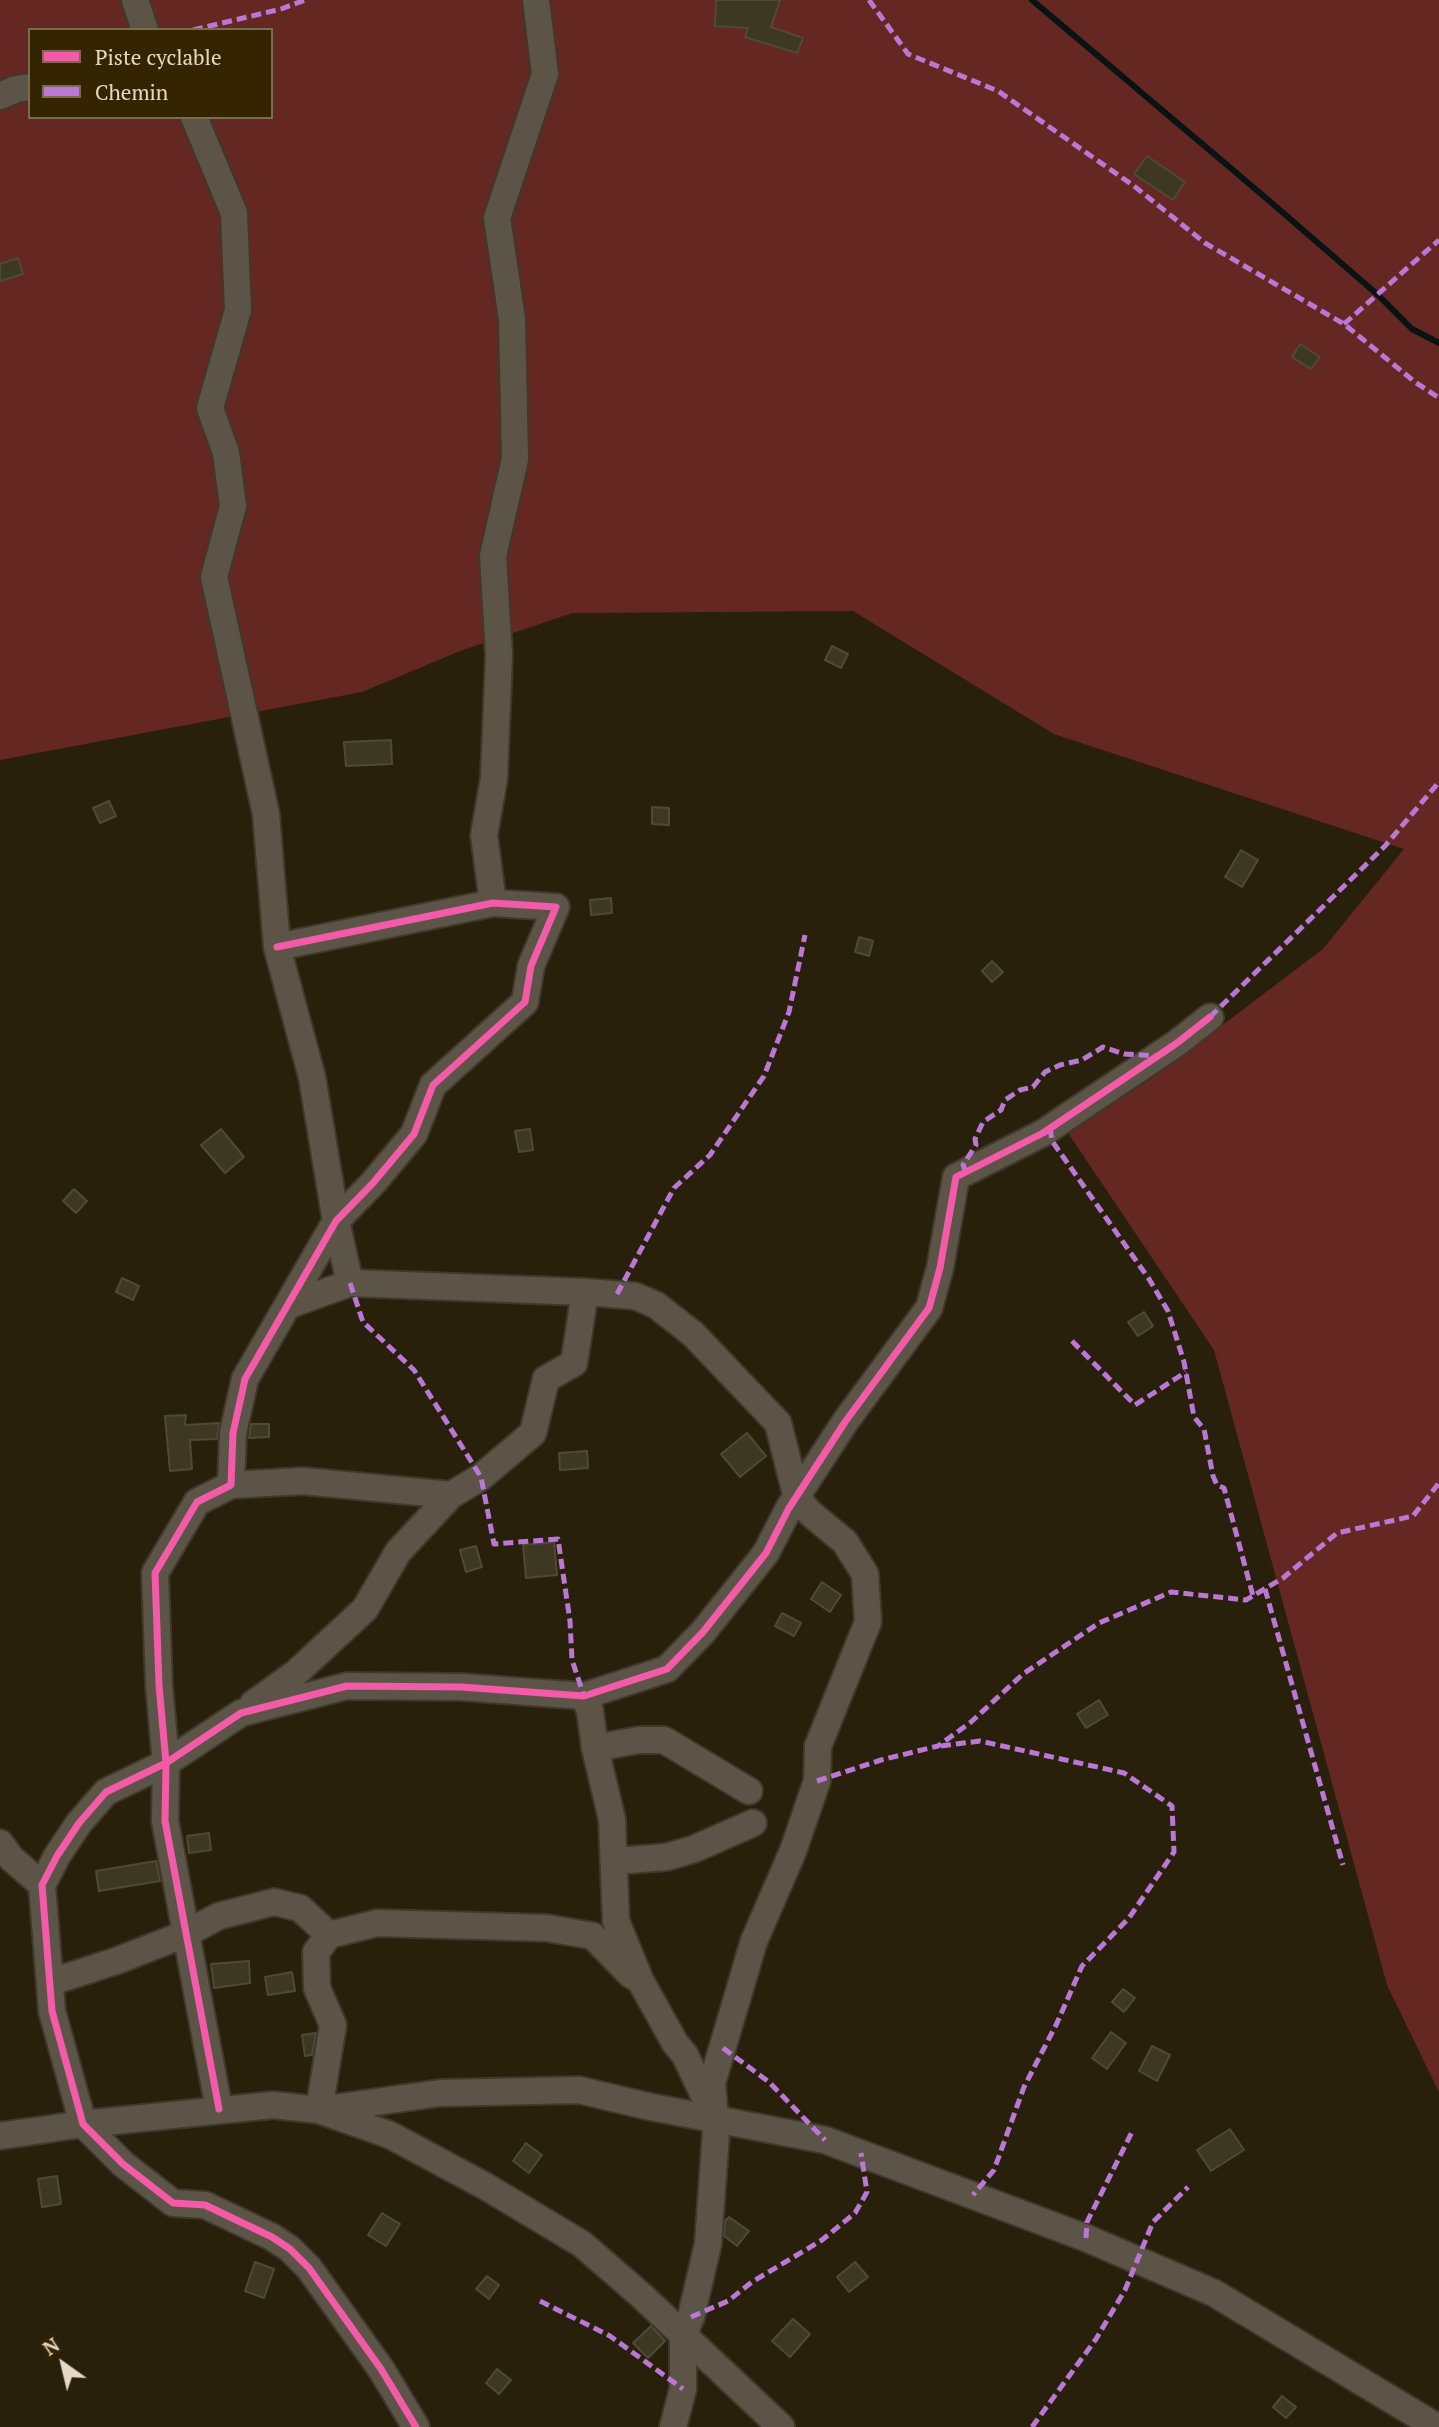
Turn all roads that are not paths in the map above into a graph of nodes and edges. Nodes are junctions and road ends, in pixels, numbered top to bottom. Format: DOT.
graph roads {
  1 [pos="536,0"];
  2 [pos="139,12"];
  3 [pos="123,28"];
  4 [pos="28,87"];
  5 [pos="0,96"];
  6 [pos="195,119"];
  7 [pos="493,903"];
  8 [pos="277,947"];
  9 [pos="1210,1017"];
  10 [pos="336,1222"];
  11 [pos="350,1283"];
  12 [pos="585,1292"];
  13 [pos="289,1305"];
  14 [pos="231,1485"];
  15 [pos="451,1495"];
  16 [pos="797,1498"];
  17 [pos="584,1696"];
  18 [pos="241,1713"];
  19 [pos="595,1748"];
  20 [pos="166,1763"];
  21 [pos="749,1791"];
  22 [pos="753,1824"];
  23 [pos="0,1843"];
  24 [pos="615,1861"];
  25 [pos="42,1885"];
  26 [pos="185,1934"];
  27 [pos="328,1935"];
  28 [pos="640,1980"];
  29 [pos="51,1982"];
  30 [pos="219,2109"];
  31 [pos="319,2110"];
  32 [pos="714,2117"];
  33 [pos="83,2124"];
  34 [pos="0,2136"];
  35 [pos="683,2337"];
  36 [pos="416,2427"];
  37 [pos="673,2427"];
  38 [pos="781,2427"];
  39 [pos="1437,2427"];
  1 -- 7 [label="street"];
  2 -- 3 [label="street"];
  4 -- 5 [label="street"];
  6 -- 8 [label="street"];
  7 -- 8 [label="street"];
  7 -- 10 [label="street"];
  8 -- 10 [label="street"];
  9 -- 16 [label="street"];
  10 -- 11 [label="street"];
  10 -- 13 [label="street"];
  11 -- 12 [label="street"];
  11 -- 13 [label="street"];
  12 -- 15 [label="street"];
  12 -- 16 [label="street"];
  13 -- 14 [label="street"];
  14 -- 15 [label="street"];
  14 -- 20 [label="street"];
  15 -- 18 [label="street"];
  16 -- 17 [label="street"];
  16 -- 32 [label="street"];
  17 -- 18 [label="street"];
  17 -- 19 [label="street"];
  18 -- 20 [label="street"];
  19 -- 21 [label="street"];
  19 -- 24 [label="street"];
  20 -- 25 [label="street"];
  20 -- 26 [label="street"];
  22 -- 24 [label="street"];
  23 -- 25 [label="street"];
  24 -- 28 [label="street"];
  25 -- 29 [label="street"];
  26 -- 27 [label="street"];
  26 -- 29 [label="street"];
  26 -- 30 [label="street"];
  27 -- 28 [label="street"];
  27 -- 31 [label="street"];
  28 -- 32 [label="street"];
  29 -- 33 [label="street"];
  30 -- 31 [label="street"];
  30 -- 33 [label="street"];
  31 -- 32 [label="street"];
  31 -- 35 [label="street"];
  32 -- 35 [label="street"];
  32 -- 39 [label="street"];
  33 -- 34 [label="street"];
  33 -- 36 [label="street"];
  35 -- 37 [label="street"];
  35 -- 38 [label="street"];
}
